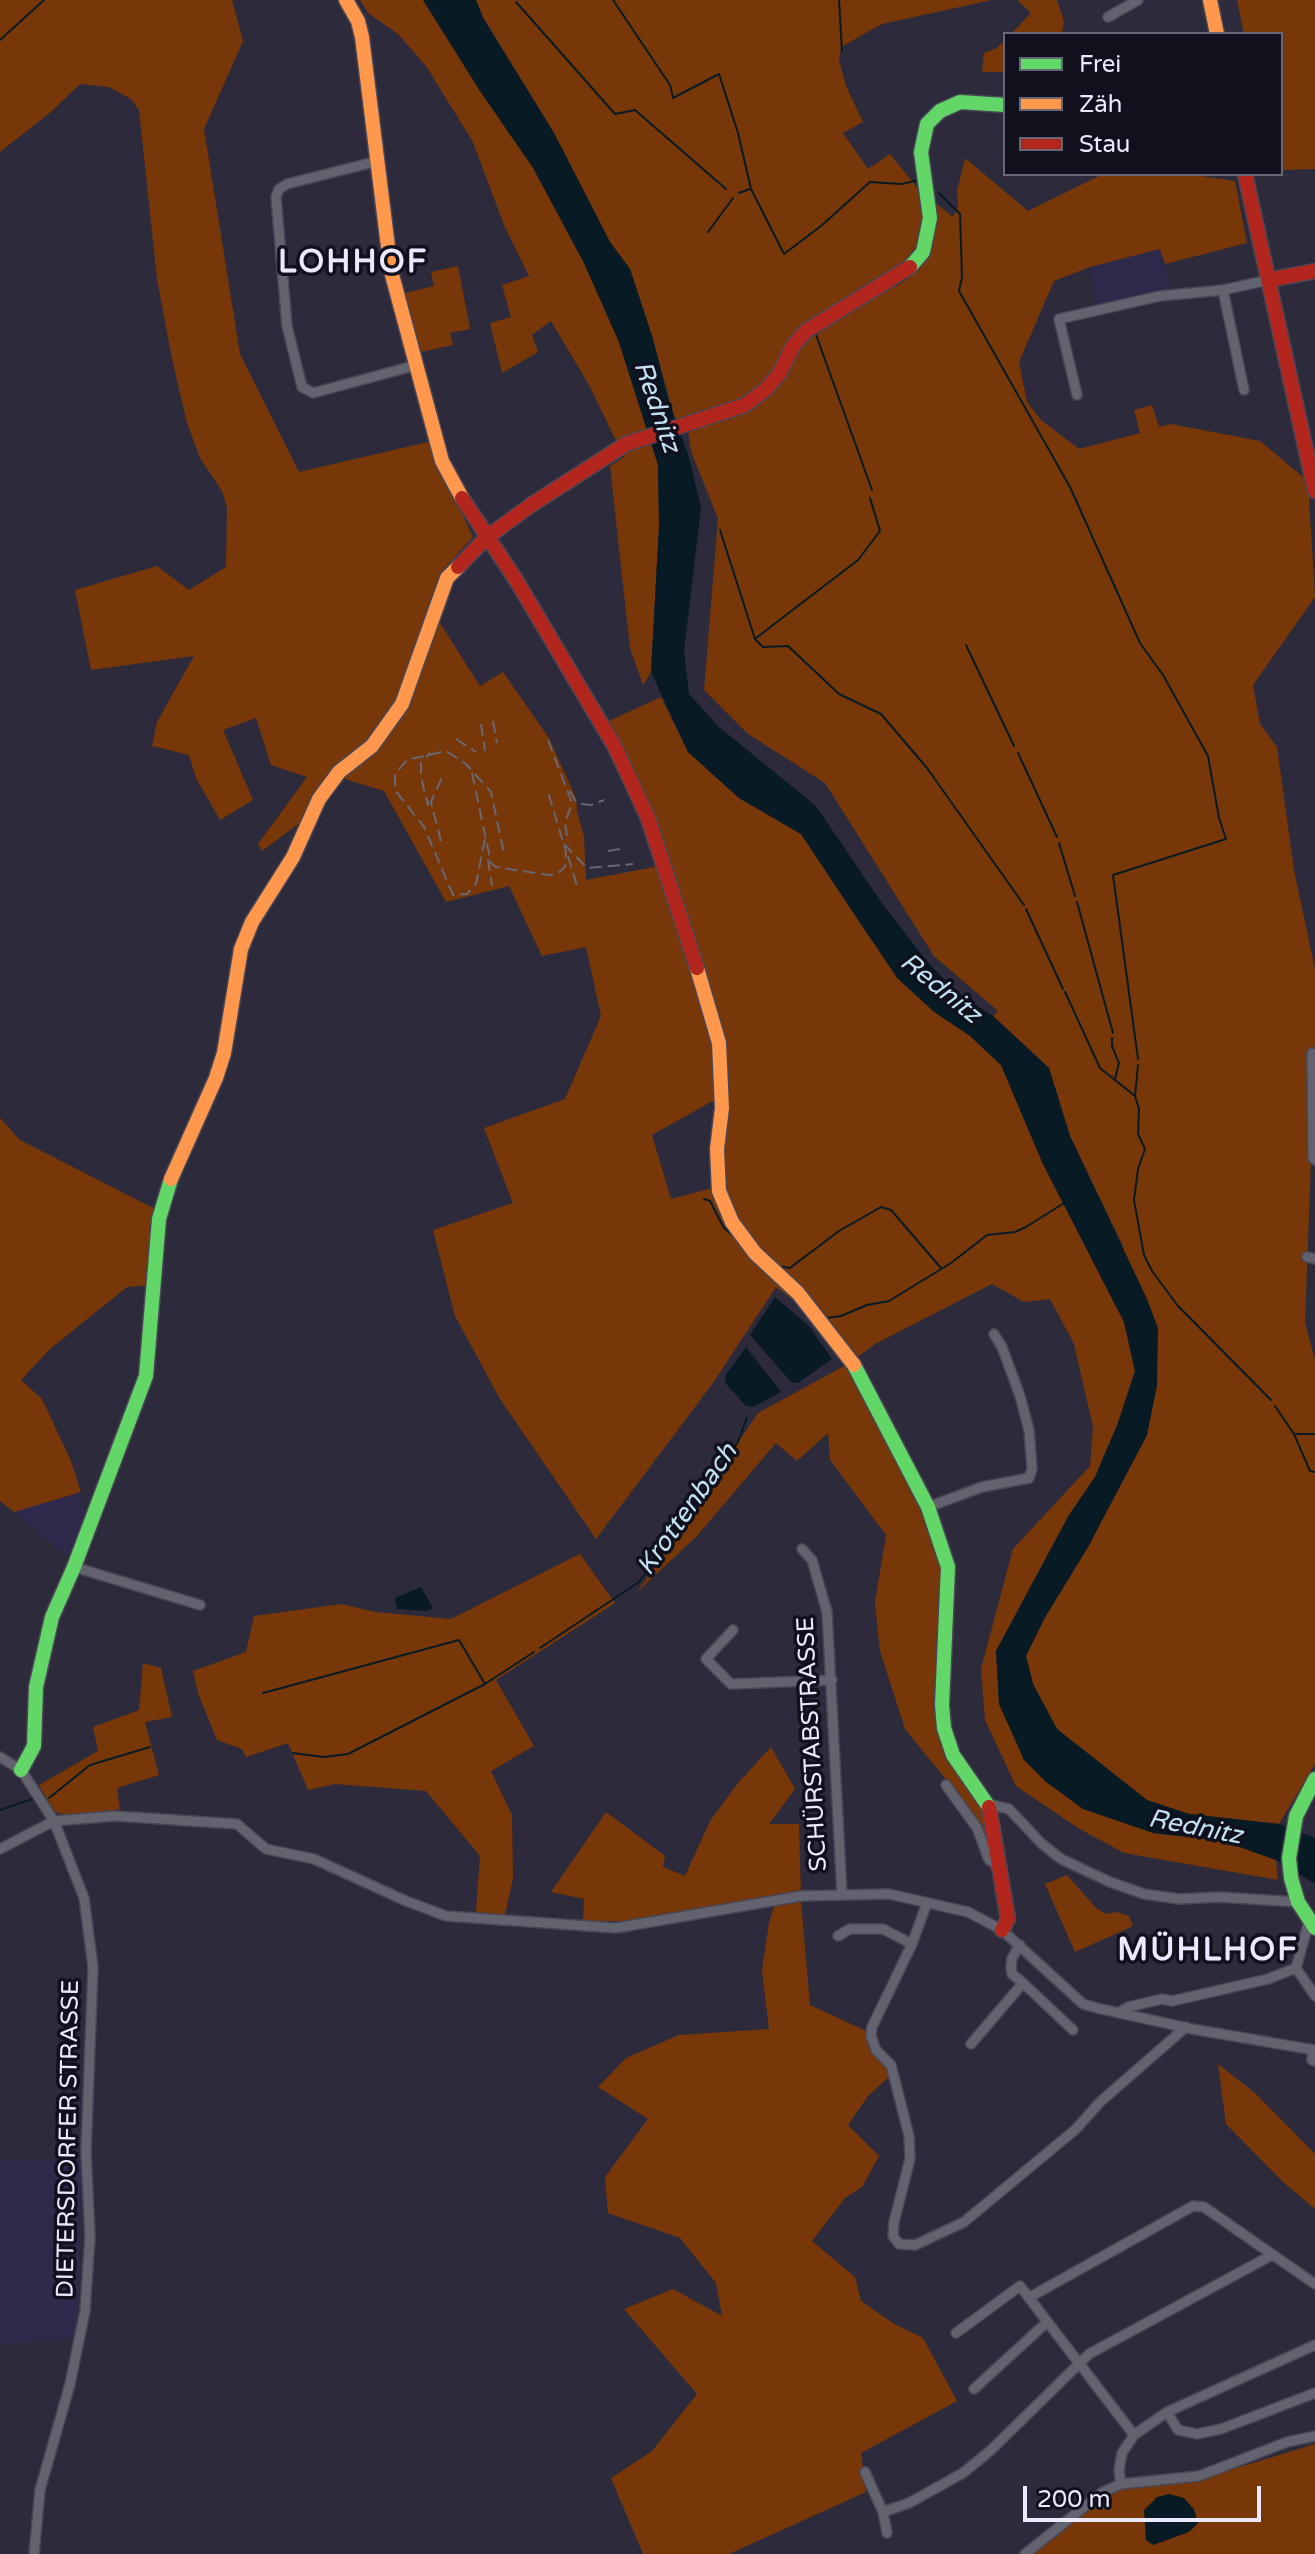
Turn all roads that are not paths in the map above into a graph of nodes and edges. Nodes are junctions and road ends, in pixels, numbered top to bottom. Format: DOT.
graph roads {
  1 [pos="346,0"];
  2 [pos="1138,0"];
  3 [pos="1210,0"];
  4 [pos="1108,17"];
  5 [pos="1217,32"];
  6 [pos="1003,105"];
  7 [pos="378,161"];
  8 [pos="1245,176"];
  9 [pos="1315,271"];
  10 [pos="1268,280"];
  11 [pos="1223,290"];
  12 [pos="417,365"];
  13 [pos="1244,390"];
  14 [pos="1077,395"];
  15 [pos="1315,491"];
  16 [pos="486,538"];
  17 [pos="1312,1053"];
  18 [pos="1315,1160"];
  19 [pos="994,1334"];
  20 [pos="928,1507"];
  21 [pos="802,1549"];
  22 [pos="74,1567"];
  23 [pos="200,1605"];
  24 [pos="733,1630"];
  25 [pos="832,1680"];
  26 [pos="0,1757"];
  27 [pos="21,1770"];
  28 [pos="1315,1779"];
  29 [pos="946,1785"];
  30 [pos="988,1804"];
  31 [pos="54,1821"];
  32 [pos="0,1849"];
  33 [pos="999,1866"];
  34 [pos="842,1894"];
  35 [pos="1296,1897"];
  36 [pos="927,1903"];
  37 [pos="1312,1925"];
  38 [pos="1002,1930"];
  39 [pos="838,1936"];
  40 [pos="912,1944"];
  41 [pos="1020,1945"];
  42 [pos="1296,1968"];
  43 [pos="1023,1983"];
  44 [pos="1315,1996"];
  45 [pos="1118,2013"];
  46 [pos="1186,2027"];
  47 [pos="1073,2030"];
  48 [pos="971,2044"];
  49 [pos="1314,2050"];
  50 [pos="1315,2061"];
  51 [pos="1272,2255"];
  52 [pos="1315,2284"];
  53 [pos="1030,2297"];
  54 [pos="1047,2322"];
  55 [pos="956,2333"];
  56 [pos="1315,2345"];
  57 [pos="1080,2362"];
  58 [pos="974,2389"];
  59 [pos="1315,2393"];
  60 [pos="1167,2412"];
  61 [pos="1134,2435"];
  62 [pos="1315,2436"];
  63 [pos="865,2472"];
  64 [pos="1121,2484"];
  65 [pos="883,2512"];
  66 [pos="887,2533"];
  67 [pos="34,2554"];
  68 [pos="1025,2554"];
  1 -- 7 [label="street"];
  2 -- 4 [label="street"];
  3 -- 5 [label="street"];
  6 -- 16 [label="street"];
  7 -- 12 [label="street"];
  7 -- 12 [label="street"];
  8 -- 10 [label="street"];
  9 -- 10 [label="street"];
  10 -- 11 [label="street"];
  10 -- 15 [label="street"];
  11 -- 13 [label="street"];
  11 -- 14 [label="street"];
  12 -- 16 [label="street"];
  16 -- 20 [label="street"];
  16 -- 22 [label="street"];
  17 -- 18 [label="street"];
  19 -- 20 [label="street"];
  20 -- 30 [label="street"];
  21 -- 25 [label="street, SCHÜRSTABSTRASSE"];
  22 -- 23 [label="street"];
  22 -- 27 [label="street"];
  24 -- 25 [label="street"];
  25 -- 34 [label="street, SCHÜRSTABSTRASSE"];
  26 -- 27 [label="street"];
  27 -- 31 [label="street, DIETERSDORFER STRASSE"];
  28 -- 35 [label="street"];
  29 -- 33 [label="street"];
  30 -- 33 [label="street"];
  30 -- 35 [label="street"];
  31 -- 32 [label="street"];
  31 -- 34 [label="street"];
  31 -- 67 [label="street, DIETERSDORFER STRASSE"];
  33 -- 38 [label="street"];
  34 -- 36 [label="street"];
  35 -- 37 [label="street"];
  36 -- 38 [label="street"];
  36 -- 40 [label="street"];
  37 -- 42 [label="street"];
  38 -- 41 [label="street"];
  39 -- 40 [label="street"];
  40 -- 46 [label="street"];
  41 -- 43 [label="street"];
  41 -- 45 [label="street"];
  42 -- 44 [label="street"];
  42 -- 45 [label="street"];
  43 -- 47 [label="street"];
  43 -- 48 [label="street"];
  45 -- 46 [label="street"];
  46 -- 49 [label="street"];
  49 -- 50 [label="street"];
  51 -- 52 [label="street"];
  51 -- 53 [label="street"];
  51 -- 57 [label="street"];
  53 -- 54 [label="street"];
  53 -- 55 [label="street"];
  54 -- 57 [label="street"];
  54 -- 58 [label="street"];
  56 -- 60 [label="street"];
  57 -- 61 [label="street"];
  57 -- 65 [label="street"];
  59 -- 60 [label="street"];
  60 -- 61 [label="street"];
  61 -- 64 [label="street"];
  62 -- 64 [label="street"];
  63 -- 65 [label="street"];
  64 -- 68 [label="street"];
  65 -- 66 [label="street"];
}
